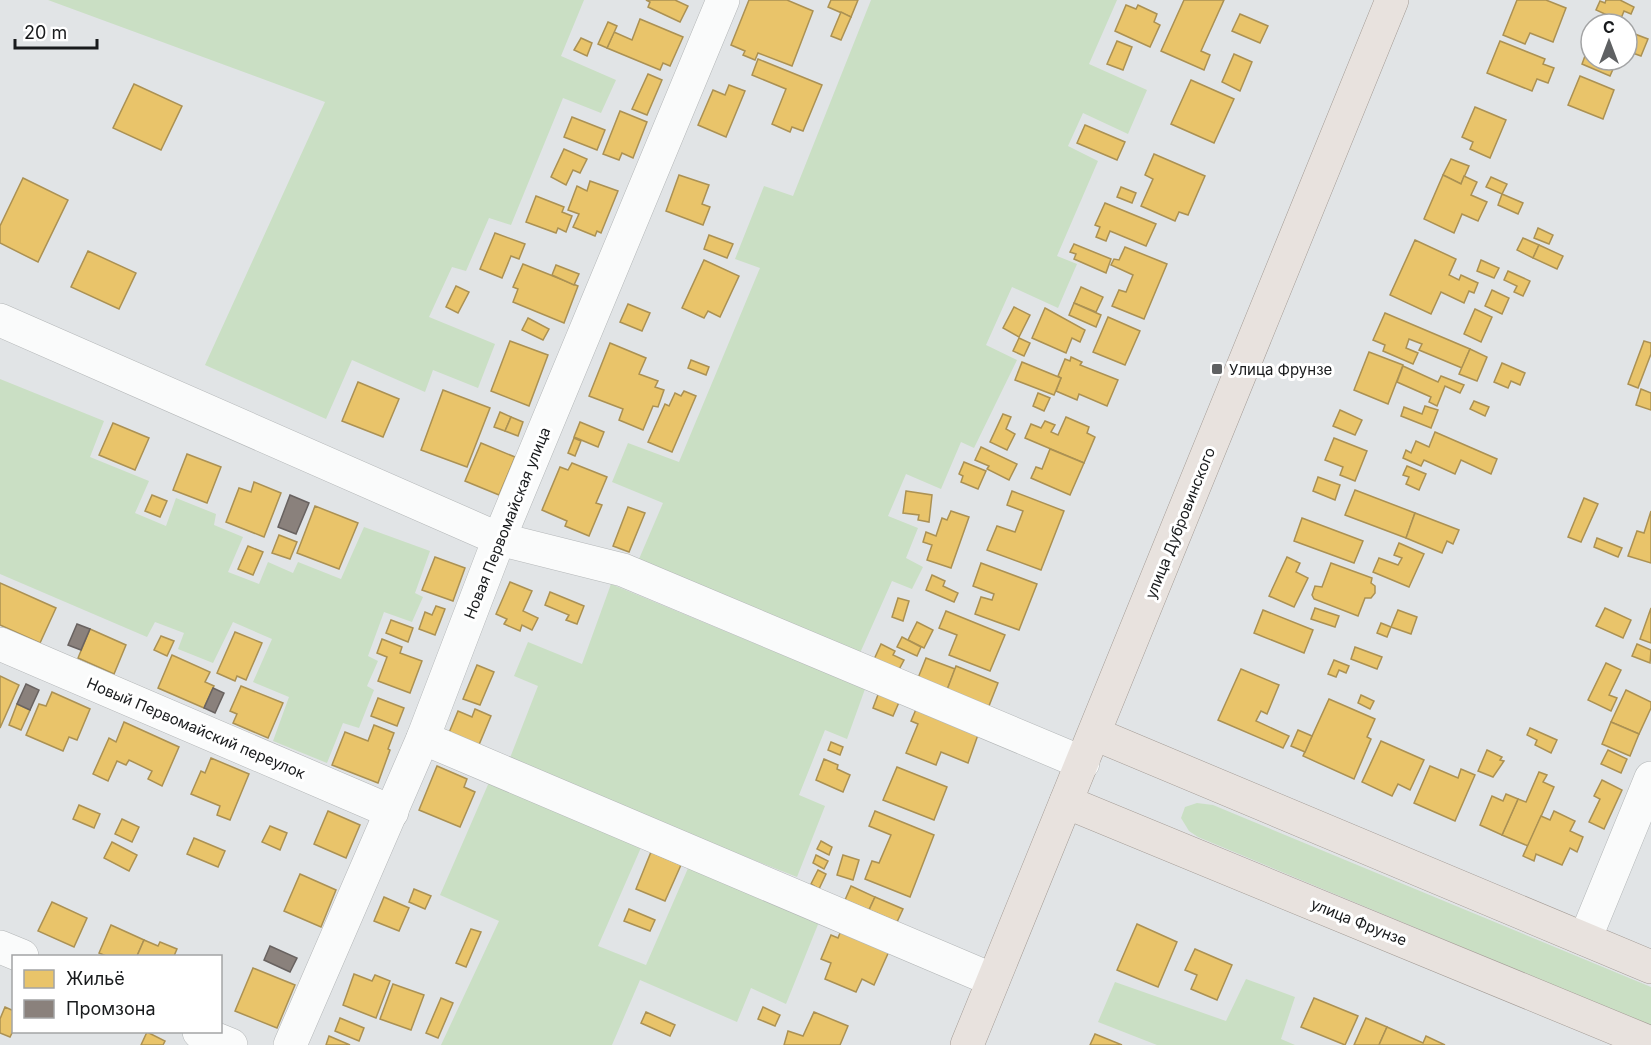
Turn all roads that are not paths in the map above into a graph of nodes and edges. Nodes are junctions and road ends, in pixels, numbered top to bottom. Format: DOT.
graph roads {
  1 [pos="723,0"];
  2 [pos="1392,0"];
  3 [pos="0,320"];
  4 [pos="499,539"];
  5 [pos="0,644"];
  6 [pos="423,738"];
  7 [pos="1089,748"];
  8 [pos="1651,778"];
  9 [pos="1066,802"];
  10 [pos="392,812"];
  11 [pos="1585,939"];
  12 [pos="0,947"];
  13 [pos="18,955"];
  14 [pos="1651,967"];
  15 [pos="993,980"];
  16 [pos="201,1033"];
  17 [pos="1651,1043"];
  18 [pos="231,1045"];
  19 [pos="290,1045"];
  20 [pos="967,1045"];
  1 -- 4 [label="street, Новая Первомайская улица"];
  2 -- 7 [label="main road, улица Дубровинского"];
  3 -- 4 [label="street"];
  4 -- 6 [label="street, Новая Первомайская улица"];
  4 -- 7 [label="street"];
  5 -- 10 [label="street, Новый Первомайский переулок"];
  6 -- 10 [label="street, Новая Первомайская улица"];
  6 -- 15 [label="street"];
  7 -- 9 [label="main road, улица Дубровинского"];
  7 -- 11 [label="main road"];
  8 -- 11 [label="street"];
  9 -- 15 [label="main road, улица Дубровинского"];
  9 -- 17 [label="main road, улица Фрунзе"];
  10 -- 19 [label="street, Новая Первомайская улица"];
  11 -- 14 [label="main road"];
  12 -- 13 [label="street"];
  15 -- 20 [label="main road, улица Дубровинского"];
  16 -- 18 [label="street"];
}
